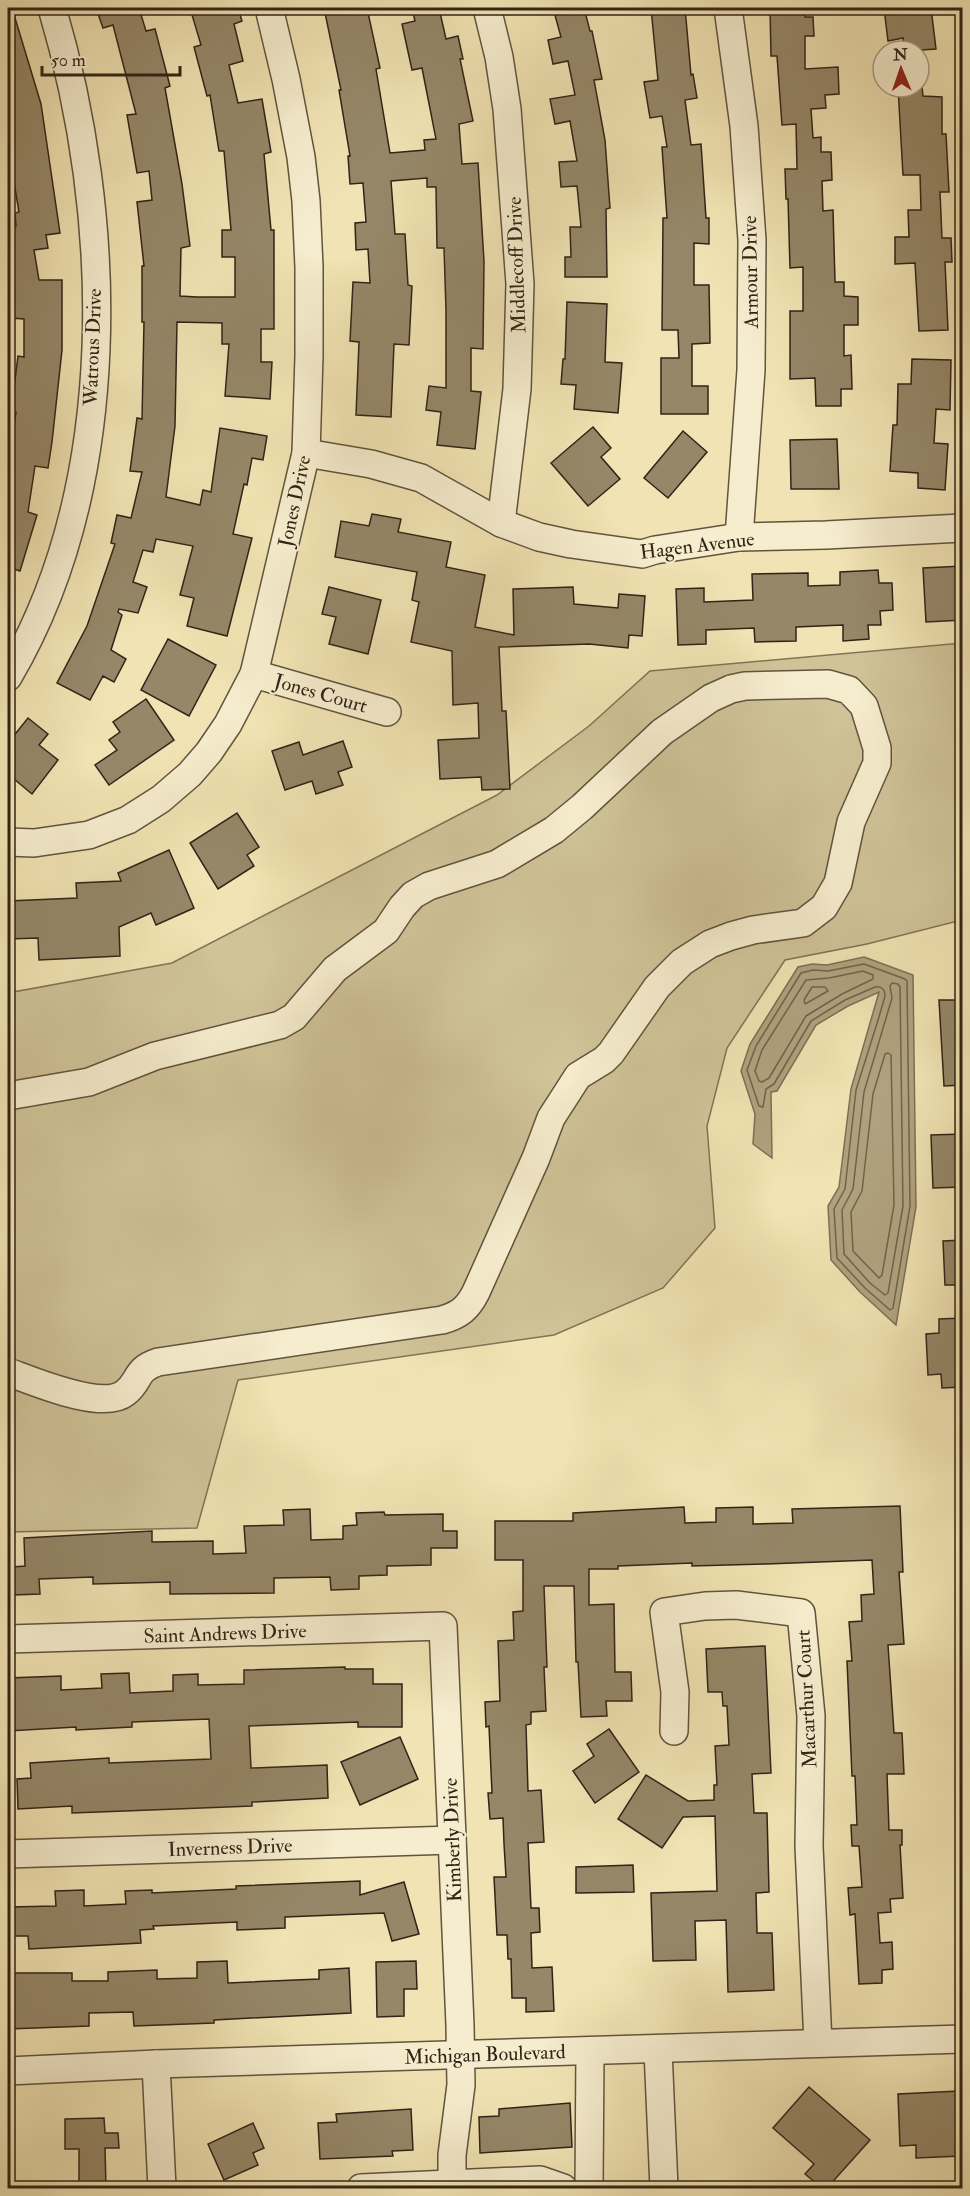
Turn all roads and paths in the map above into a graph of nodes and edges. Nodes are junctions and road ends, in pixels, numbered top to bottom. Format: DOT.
graph roads {
  1 [pos="52,8"];
  2 [pos="269,8"];
  3 [pos="487,8"];
  4 [pos="728,8"];
  5 [pos="306,453"];
  6 [pos="501,523"];
  7 [pos="963,528"];
  8 [pos="739,537"];
  9 [pos="254,674"];
  10 [pos="8,677"];
  11 [pos="387,712"];
  12 [pos="8,842"];
  13 [pos="8,1096"];
  14 [pos="8,1372"];
  15 [pos="443,1626"];
  16 [pos="8,1639"];
  17 [pos="674,1731"];
  18 [pos="452,1840"];
  19 [pos="8,1854"];
  20 [pos="963,2038"];
  21 [pos="818,2043"];
  22 [pos="658,2050"];
  23 [pos="590,2051"];
  24 [pos="460,2055"];
  25 [pos="156,2064"];
  26 [pos="8,2071"];
  27 [pos="452,2184"];
  28 [pos="409,2187"];
  29 [pos="162,2188"];
  30 [pos="361,2188"];
  31 [pos="563,2188"];
  32 [pos="589,2188"];
  33 [pos="664,2188"];
  1 -- 10 [label="street, Watrous Drive"];
  2 -- 5 [label="street, Jones Drive"];
  3 -- 6 [label="street, Middlecoff Drive"];
  4 -- 8 [label="street, Armour Drive"];
  5 -- 6 [label="street, Hagen Avenue"];
  5 -- 9 [label="street, Jones Drive"];
  6 -- 8 [label="street, Hagen Avenue"];
  7 -- 8 [label="street, Hagen Avenue"];
  9 -- 11 [label="street, Jones Court"];
  9 -- 12 [label="street, Jones Drive"];
  13 -- 14 [label="street"];
  15 -- 16 [label="street, Saint Andrews Drive"];
  15 -- 18 [label="street, Kimberly Drive"];
  17 -- 21 [label="street, Macarthur Court"];
  18 -- 19 [label="street, Inverness Drive"];
  18 -- 24 [label="street, Kimberly Drive"];
  20 -- 21 [label="street, Michigan Boulevard"];
  21 -- 22 [label="street, Michigan Boulevard"];
  22 -- 23 [label="street, Michigan Boulevard"];
  22 -- 33 [label="street"];
  23 -- 24 [label="street, Michigan Boulevard"];
  23 -- 32 [label="street"];
  24 -- 25 [label="street, Michigan Boulevard"];
  24 -- 27 [label="street, Kimberly Drive"];
  25 -- 26 [label="street, Michigan Boulevard"];
  25 -- 29 [label="street"];
  27 -- 28 [label="street"];
  27 -- 31 [label="street"];
  28 -- 30 [label="street"];
}
